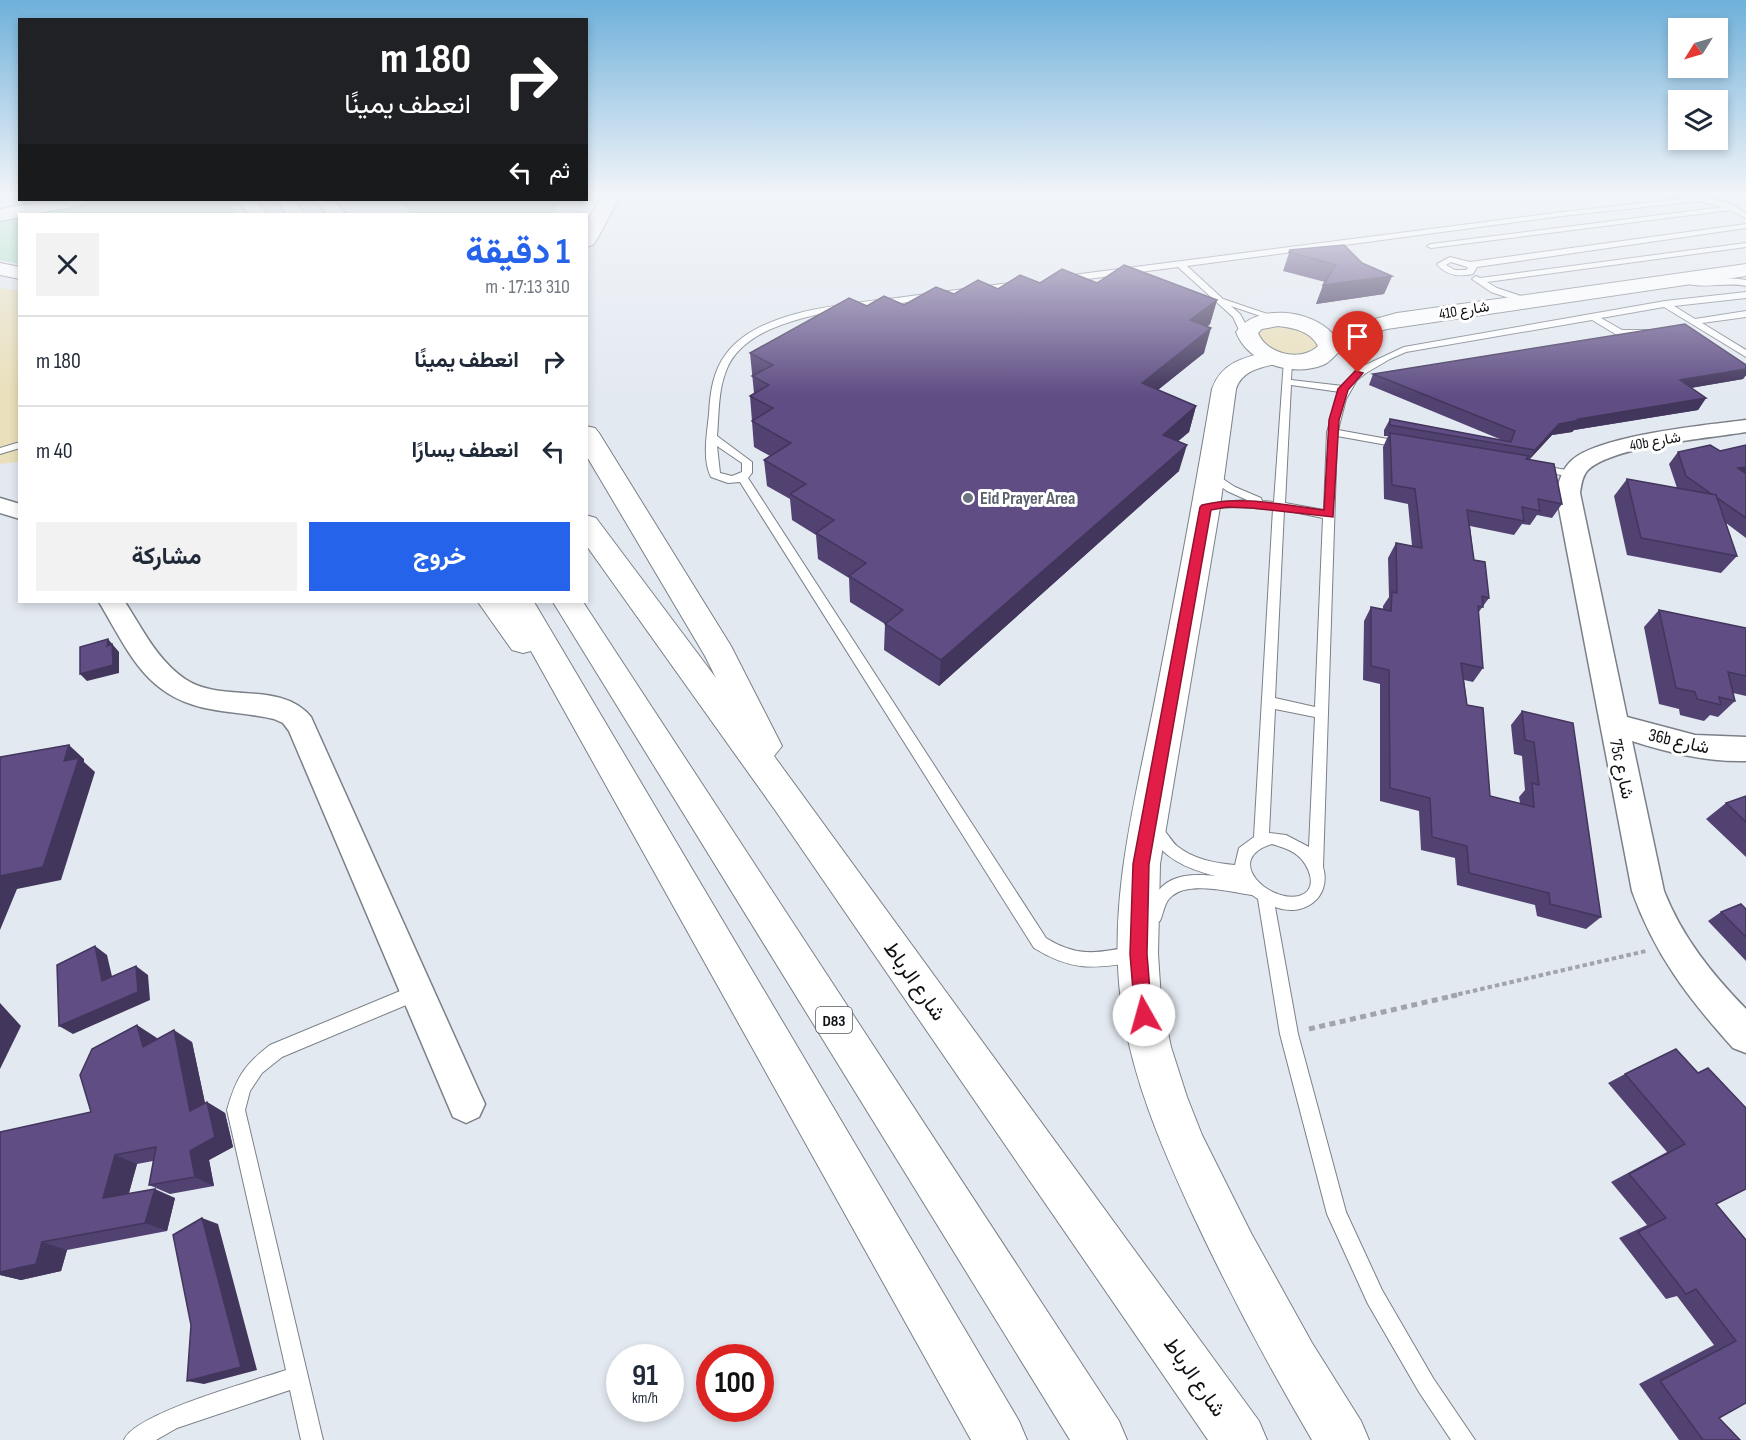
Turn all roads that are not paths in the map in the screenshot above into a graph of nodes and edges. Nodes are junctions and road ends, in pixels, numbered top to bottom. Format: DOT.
graph roads {
  1 [pos="1217,260"];
  2 [pos="1445,260"];
  3 [pos="1452,260"];
  4 [pos="1521,260"];
  5 [pos="1637,260"];
  6 [pos="1181,265"];
  7 [pos="0,269"];
  8 [pos="1468,269"];
  9 [pos="0,274"];
  10 [pos="18,274"];
  11 [pos="1745,274"];
  12 [pos="18,275"];
  13 [pos="1053,281"];
  14 [pos="1030,284"];
  15 [pos="1483,291"];
  16 [pos="1212,294"];
  17 [pos="1746,295"];
  18 [pos="1665,304"];
  19 [pos="1746,314"];
  20 [pos="1592,316"];
  21 [pos="1278,320"];
  22 [pos="1396,320"];
  23 [pos="1693,322"];
  24 [pos="1305,325"];
  25 [pos="1654,331"];
  26 [pos="1246,333"];
  27 [pos="1330,347"];
  28 [pos="1746,354"];
  29 [pos="1282,367"];
  30 [pos="1343,389"];
  31 [pos="1746,426"];
  32 [pos="1332,432"];
  33 [pos="712,436"];
  34 [pos="588,437"];
  35 [pos="18,446"];
  36 [pos="1412,446"];
  37 [pos="0,450"];
  38 [pos="1526,466"];
  39 [pos="1572,474"];
  40 [pos="1210,475"];
  41 [pos="742,477"];
  42 [pos="0,505"];
  43 [pos="1206,507"];
  44 [pos="1279,507"];
  45 [pos="18,511"];
  46 [pos="1329,515"];
  47 [pos="588,527"];
  48 [pos="113,603"];
  49 [pos="494,603"];
  50 [pos="520,603"];
  51 [pos="569,603"];
  52 [pos="1268,702"];
  53 [pos="1320,713"];
  54 [pos="1613,724"];
  55 [pos="1746,749"];
  56 [pos="607,758"];
  57 [pos="787,800"];
  58 [pos="1149,820"];
  59 [pos="1261,840"];
  60 [pos="1316,866"];
  61 [pos="1244,873"];
  62 [pos="1259,892"];
  63 [pos="1140,976"];
  64 [pos="417,992"];
  65 [pos="1746,1035"];
  66 [pos="466,1104"];
  67 [pos="297,1377"];
  68 [pos="135,1440"];
  69 [pos="312,1440"];
  70 [pos="1000,1440"];
  71 [pos="1100,1440"];
  72 [pos="1240,1440"];
  73 [pos="1342,1440"];
  74 [pos="1464,1440"];
  1 -- 6 [label="lane"];
  2 -- 8 [label="lane"];
  3 -- 8 [label="lane"];
  4 -- 8 [label="lane"];
  5 -- 15 [label="lane"];
  6 -- 13 [label="lane"];
  6 -- 16 [label="lane"];
  7 -- 10 [label="main road"];
  8 -- 15 [label="lane"];
  9 -- 12 [label="main road"];
  11 -- 15 [label="main road, شارع 410"];
  14 -- 33 [label="lane"];
  15 -- 22 [label="main road, شارع 410"];
  16 -- 21 [label="lane"];
  16 -- 26 [label="lane"];
  17 -- 18 [label="lane"];
  18 -- 20 [label="lane"];
  18 -- 23 [label="lane"];
  19 -- 23 [label="lane"];
  20 -- 25 [label="lane"];
  20 -- 30 [label="lane"];
  21 -- 24 [label="main road"];
  21 -- 26 [label="main road"];
  22 -- 24 [label="main road, شارع 410"];
  22 -- 27 [label="main road, شارع 410"];
  23 -- 28 [label="lane"];
  24 -- 27 [label="main road"];
  26 -- 29 [label="main road"];
  27 -- 29 [label="main road, شارع 410"];
  29 -- 30 [label="lane"];
  29 -- 40 [label="main road, شارع 410"];
  29 -- 44 [label="lane"];
  30 -- 32 [label="lane"];
  31 -- 39 [label="street, 40b شارع"];
  32 -- 36 [label="lane"];
  32 -- 46 [label="lane"];
  33 -- 41 [label="lane"];
  33 -- 41 [label="lane"];
  34 -- 57 [label="main road"];
  35 -- 37 [label="lane"];
  38 -- 39 [label="lane"];
  39 -- 54 [label="street, 75c شارع"];
  40 -- 43 [label="main road, شارع 410"];
  40 -- 44 [label="lane"];
  41 -- 63 [label="lane"];
  42 -- 45 [label="street"];
  43 -- 44 [label="lane"];
  43 -- 58 [label="main road, شارع 410"];
  44 -- 46 [label="lane"];
  44 -- 52 [label="lane"];
  46 -- 53 [label="lane"];
  47 -- 57 [label="main road, شارع الرباط"];
  48 -- 64 [label="street"];
  49 -- 56 [label="main road"];
  50 -- 56 [label="main road"];
  51 -- 71 [label="main road, D83"];
  52 -- 53 [label="lane"];
  52 -- 59 [label="lane"];
  53 -- 60 [label="lane"];
  54 -- 55 [label="street, 36b شارع"];
  54 -- 65 [label="street, 75c شارع"];
  56 -- 70 [label="main road"];
  57 -- 72 [label="main road, شارع الرباط"];
  58 -- 61 [label="lane"];
  58 -- 63 [label="main road, شارع 410"];
  59 -- 60 [label="lane"];
  59 -- 61 [label="lane"];
  60 -- 62 [label="lane"];
  61 -- 62 [label="lane"];
  62 -- 63 [label="lane"];
  62 -- 74 [label="lane"];
  63 -- 73 [label="main road, شارع 410"];
  64 -- 66 [label="street"];
  64 -- 67 [label="lane"];
  67 -- 68 [label="lane"];
  67 -- 69 [label="lane"];
}
